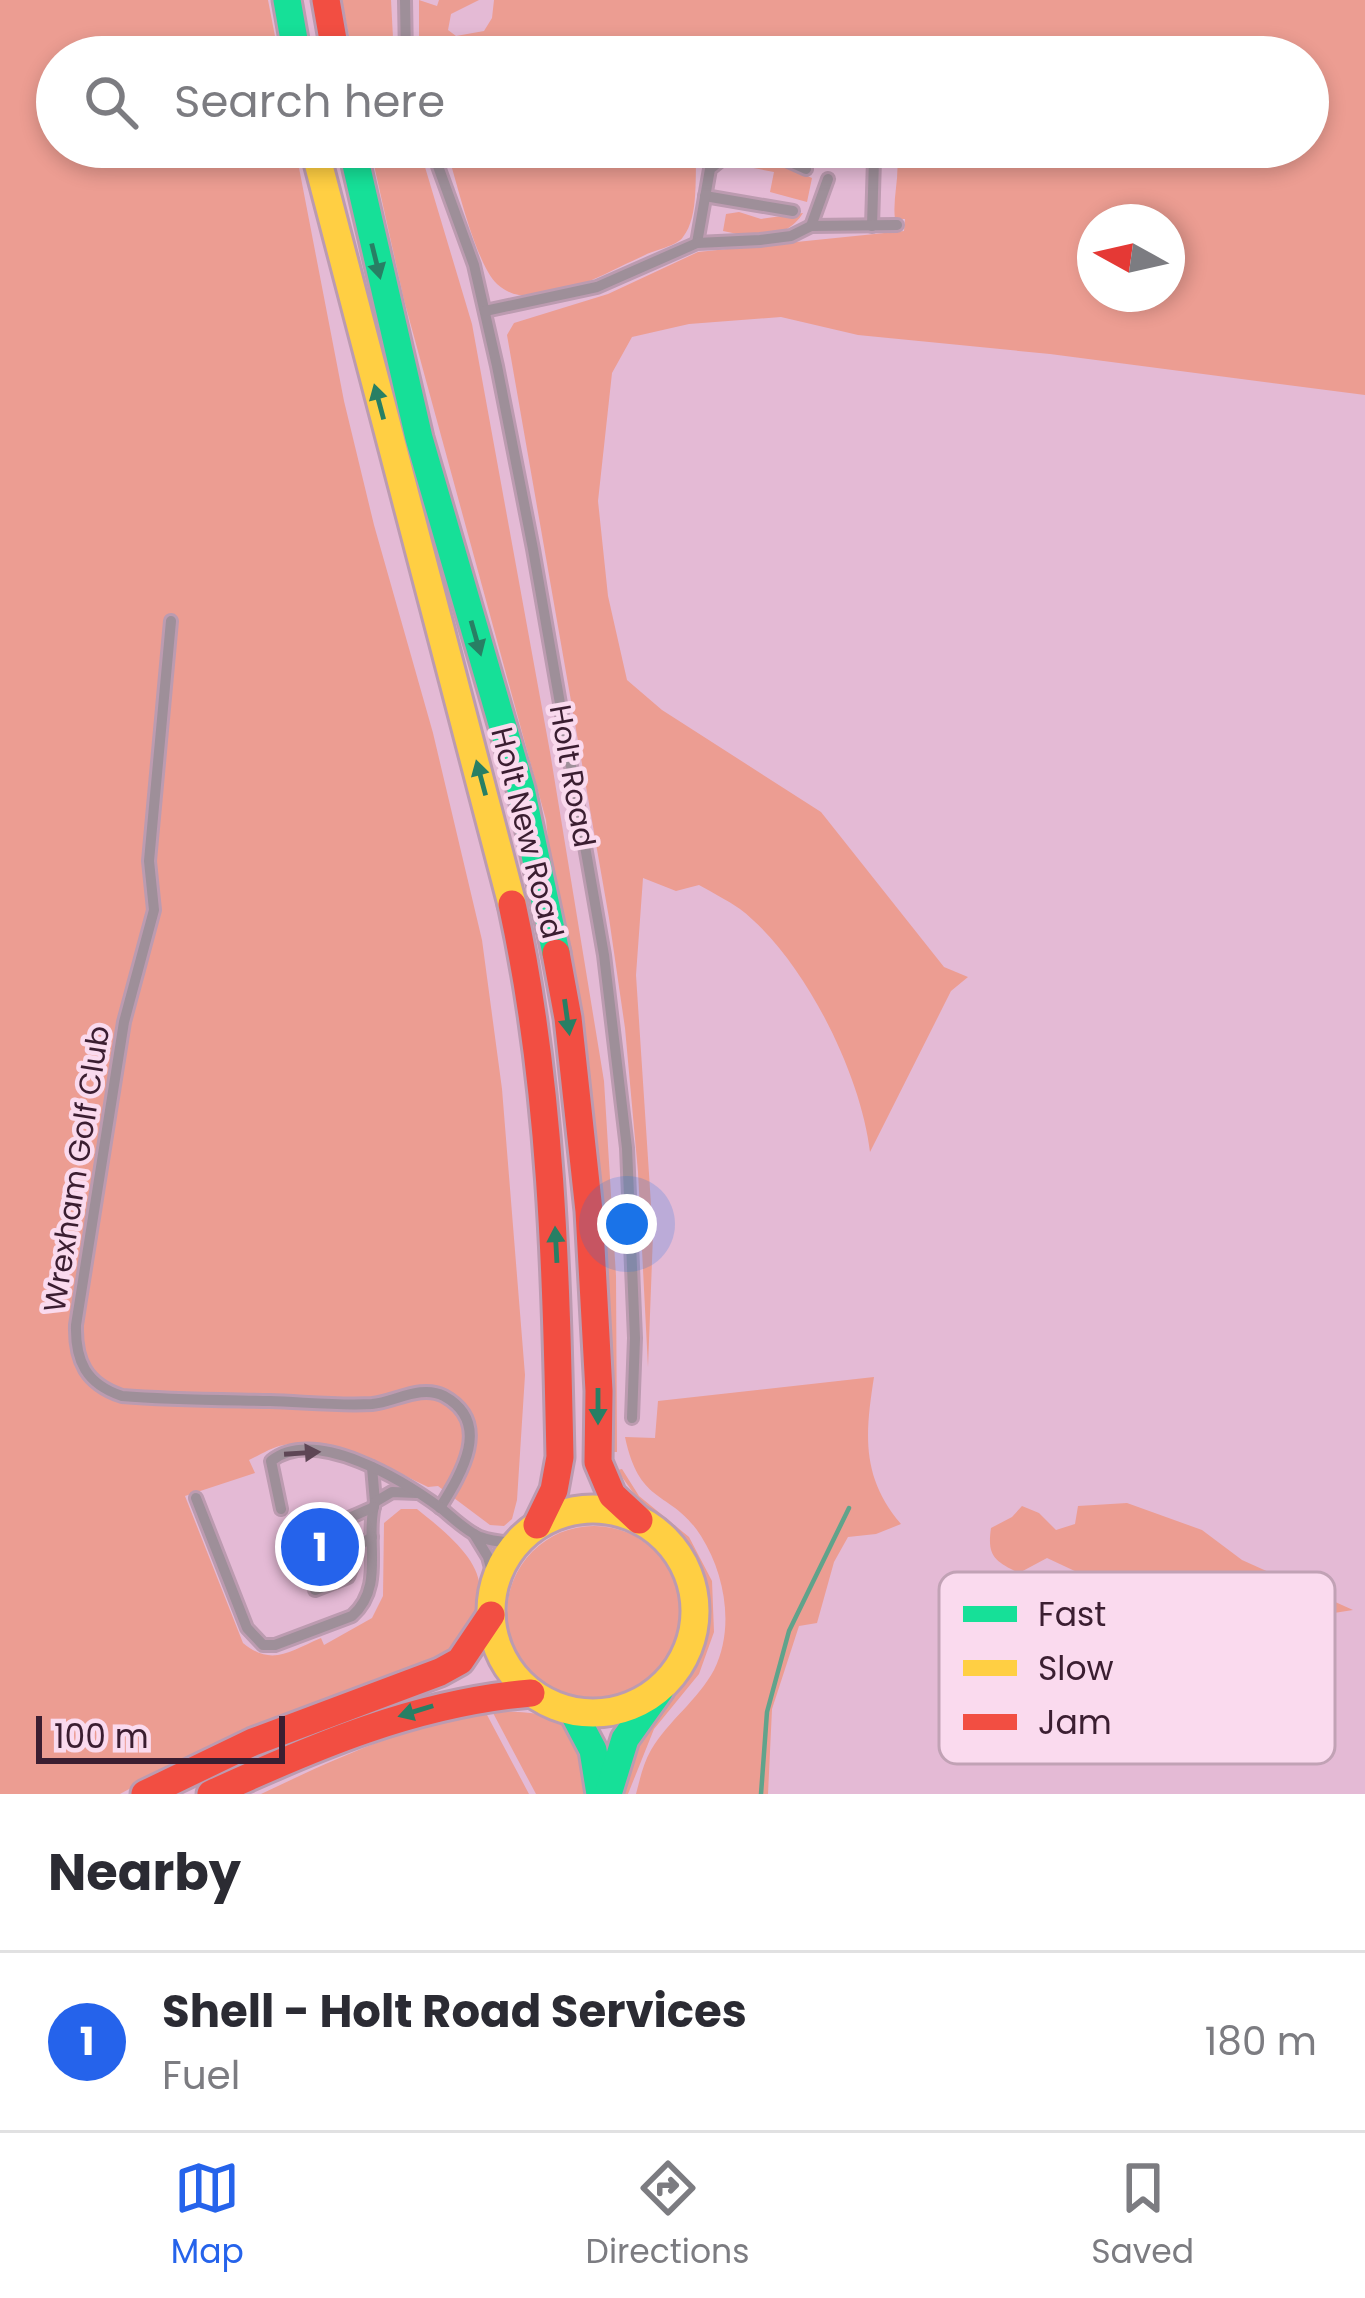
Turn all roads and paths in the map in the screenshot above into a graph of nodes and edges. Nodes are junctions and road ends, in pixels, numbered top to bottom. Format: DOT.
graph roads {
  1 [pos="287,0"];
  2 [pos="326,0"];
  3 [pos="405,0"];
  4 [pos="293,36"];
  5 [pos="332,36"];
  6 [pos="406,36"];
  7 [pos="320,168"];
  8 [pos="357,168"];
  9 [pos="439,168"];
  10 [pos="711,168"];
  11 [pos="802,168"];
  12 [pos="874,168"];
  13 [pos="806,170"];
  14 [pos="828,179"];
  15 [pos="705,196"];
  16 [pos="794,211"];
  17 [pos="897,225"];
  18 [pos="812,226"];
  19 [pos="872,226"];
  20 [pos="698,242"];
  21 [pos="485,311"];
  22 [pos="171,621"];
  23 [pos="632,1418"];
  24 [pos="372,1467"];
  25 [pos="417,1493"];
  26 [pos="196,1498"];
  27 [pos="374,1505"];
  28 [pos="440,1508"];
  29 [pos="281,1509"];
  30 [pos="639,1520"];
  31 [pos="474,1534"];
  32 [pos="527,1534"];
  33 [pos="372,1537"];
  34 [pos="294,1542"];
  35 [pos="495,1583"];
  36 [pos="315,1590"];
  37 [pos="490,1615"];
  38 [pos="659,1690"];
  39 [pos="531,1694"];
  40 [pos="572,1712"];
  41 [pos="145,1794"];
  42 [pos="211,1794"];
  43 [pos="604,1794"];
  1 -- 4 [label="main road"];
  2 -- 5 [label="main road"];
  3 -- 6 [label="lane"];
  32 -- 7 [label="main road, Holt New Road, one-way"];
  8 -- 30 [label="main road, Holt New Road, one-way"];
  9 -- 21 [label="lane, Holt Road"];
  10 -- 15 [label="lane"];
  11 -- 13 [label="lane"];
  12 -- 19 [label="lane"];
  14 -- 18 [label="lane"];
  15 -- 16 [label="lane"];
  15 -- 20 [label="lane"];
  17 -- 19 [label="lane"];
  18 -- 19 [label="lane"];
  18 -- 20 [label="lane"];
  20 -- 21 [label="lane"];
  21 -- 23 [label="lane, Holt Road"];
  22 -- 28 [label="lane, Wrexham Golf Club"];
  24 -- 25 [label="lane"];
  24 -- 27 [label="lane"];
  29 -- 24 [label="lane, one-way"];
  25 -- 27 [label="lane"];
  25 -- 28 [label="lane"];
  26 -- 33 [label="lane"];
  27 -- 33 [label="lane"];
  27 -- 34 [label="lane"];
  28 -- 31 [label="lane"];
  30 -- 32 [label="main road"];
  30 -- 38 [label="main road"];
  31 -- 32 [label="lane"];
  31 -- 35 [label="lane"];
  32 -- 35 [label="main road"];
  33 -- 36 [label="lane"];
  35 -- 37 [label="main road"];
  37 -- 39 [label="main road"];
  37 -- 41 [label="main road"];
  38 -- 40 [label="main road"];
  38 -- 43 [label="main road"];
  39 -- 40 [label="main road"];
  39 -- 42 [label="main road, one-way"];
  40 -- 43 [label="main road"];
}
